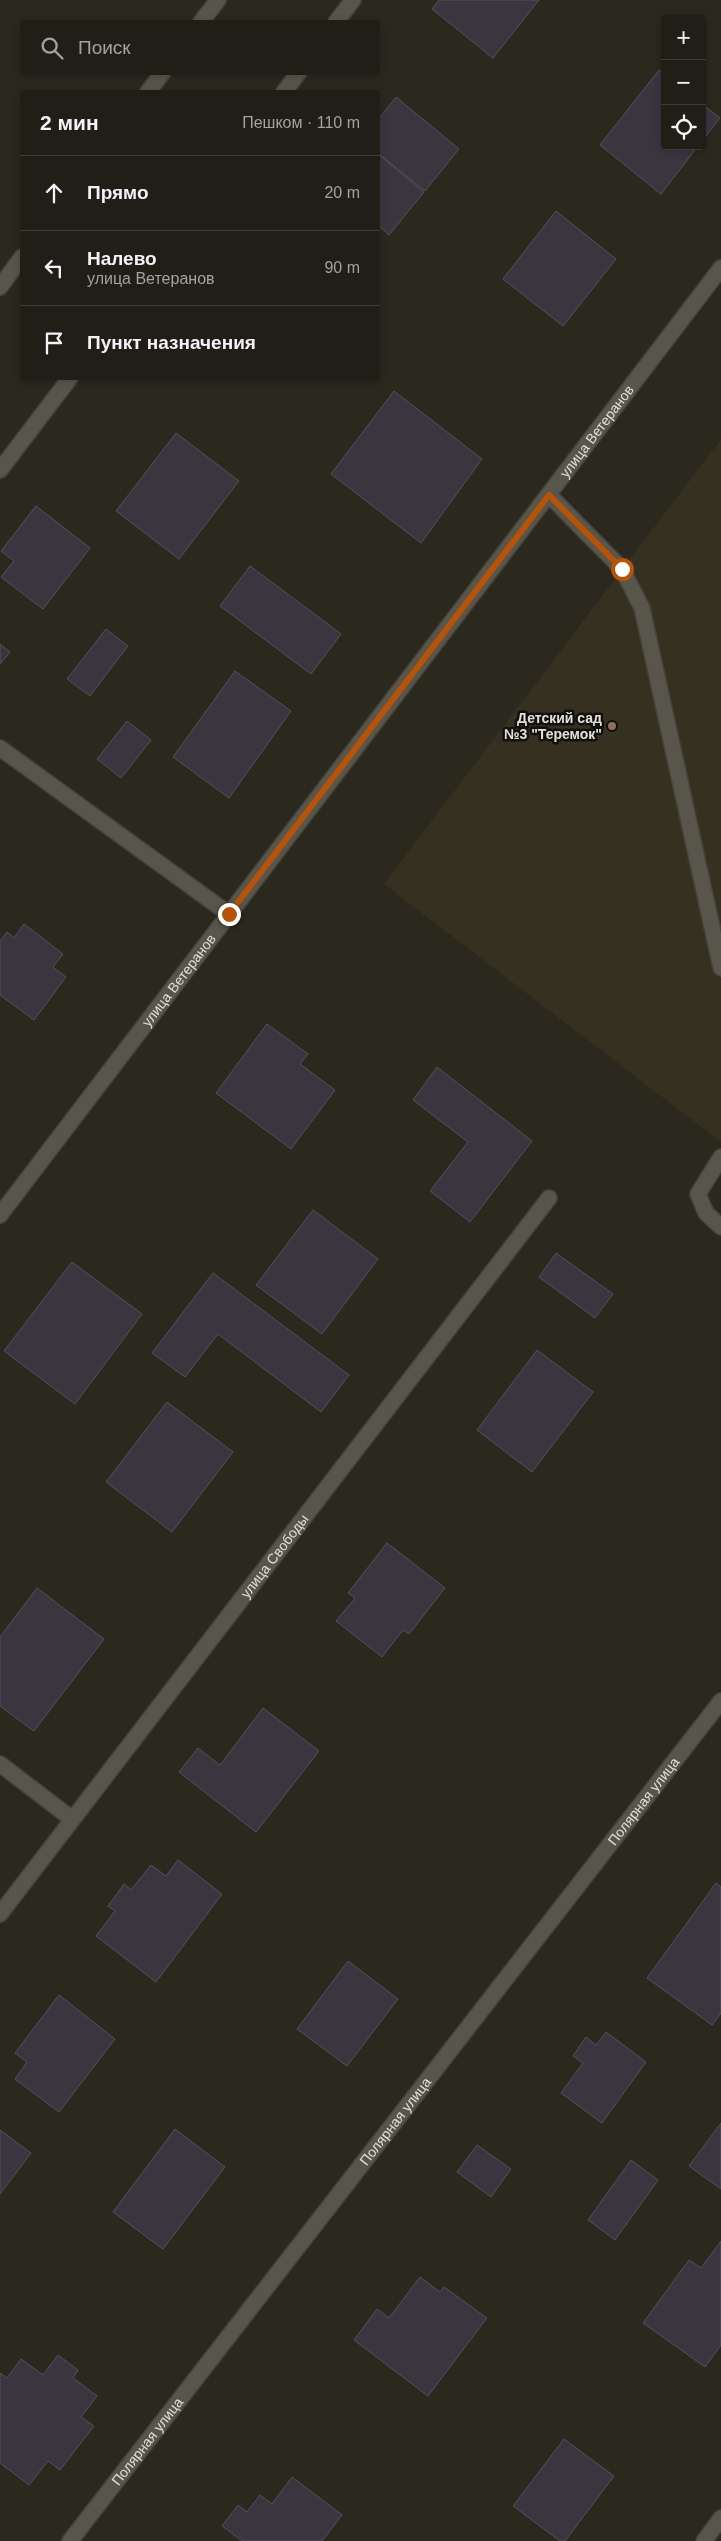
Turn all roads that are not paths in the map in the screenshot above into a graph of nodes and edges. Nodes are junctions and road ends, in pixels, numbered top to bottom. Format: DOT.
graph roads {
  1 [pos="218,0"];
  2 [pos="353,0"];
  3 [pos="203,20"];
  4 [pos="338,20"];
  5 [pos="161,75"];
  6 [pos="297,75"];
  7 [pos="150,90"];
  8 [pos="286,90"];
  9 [pos="20,260"];
  10 [pos="721,268"];
  11 [pos="0,287"];
  12 [pos="68,380"];
  13 [pos="0,470"];
  14 [pos="549,495"];
  15 [pos="0,748"];
  16 [pos="229,914"];
  17 [pos="721,968"];
  18 [pos="721,1157"];
  19 [pos="549,1198"];
  20 [pos="0,1215"];
  21 [pos="721,1227"];
  22 [pos="721,1702"];
  23 [pos="0,1764"];
  24 [pos="72,1819"];
  25 [pos="0,1914"];
  26 [pos="721,2518"];
  27 [pos="70,2541"];
  28 [pos="704,2541"];
  1 -- 3 [label="street"];
  2 -- 4 [label="street"];
  5 -- 7 [label="street"];
  6 -- 8 [label="street"];
  9 -- 11 [label="street"];
  10 -- 14 [label="street, улица Ветеранов"];
  12 -- 13 [label="street"];
  14 -- 16 [label="street, улица Ветеранов"];
  14 -- 17 [label="street"];
  15 -- 16 [label="street"];
  16 -- 20 [label="street, улица Ветеранов"];
  18 -- 21 [label="street"];
  19 -- 24 [label="street, улица Свободы"];
  22 -- 27 [label="street, Полярная улица"];
  23 -- 24 [label="street"];
  24 -- 25 [label="street, улица Свободы"];
  26 -- 28 [label="street"];
}
